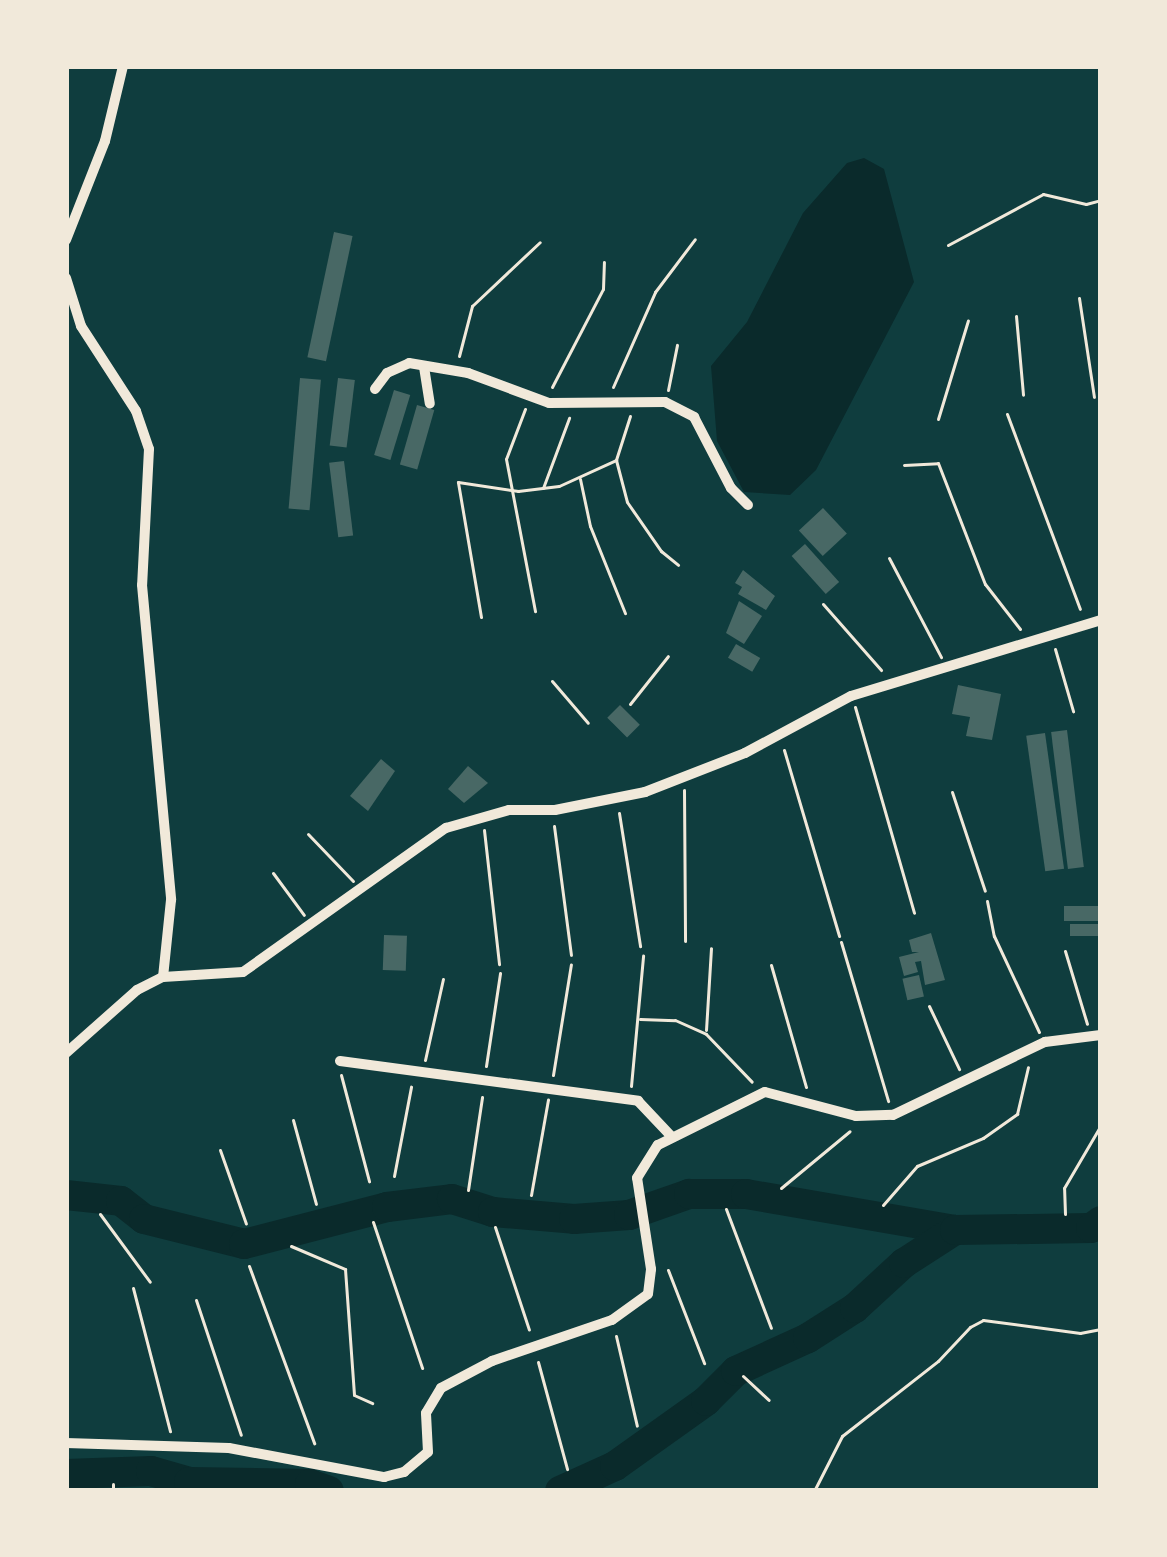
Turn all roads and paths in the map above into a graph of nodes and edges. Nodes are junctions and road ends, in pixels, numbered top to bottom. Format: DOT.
graph roads {
  1 [pos="123,66"];
  2 [pos="1101,200"];
  3 [pos="695,239"];
  4 [pos="66,240"];
  5 [pos="540,242"];
  6 [pos="948,245"];
  7 [pos="604,262"];
  8 [pos="66,278"];
  9 [pos="1078,298"];
  10 [pos="1016,316"];
  11 [pos="968,320"];
  12 [pos="677,345"];
  13 [pos="457,363"];
  14 [pos="424,368"];
  15 [pos="375,389"];
  16 [pos="548,394"];
  17 [pos="609,394"];
  18 [pos="1023,395"];
  19 [pos="669,396"];
  20 [pos="1094,397"];
  21 [pos="430,404"];
  22 [pos="632,409"];
  23 [pos="525,410"];
  24 [pos="572,411"];
  25 [pos="1007,414"];
  26 [pos="938,418"];
  27 [pos="616,460"];
  28 [pos="904,465"];
  29 [pos="580,478"];
  30 [pos="543,488"];
  31 [pos="508,490"];
  32 [pos="748,505"];
  33 [pos="889,557"];
  34 [pos="678,565"];
  35 [pos="823,604"];
  36 [pos="535,611"];
  37 [pos="625,614"];
  38 [pos="1082,614"];
  39 [pos="481,617"];
  40 [pos="1101,620"];
  41 [pos="1020,630"];
  42 [pos="1053,641"];
  43 [pos="668,656"];
  44 [pos="942,658"];
  45 [pos="885,677"];
  46 [pos="552,681"];
  47 [pos="630,704"];
  48 [pos="854,706"];
  49 [pos="1073,711"];
  50 [pos="588,723"];
  51 [pos="782,742"];
  52 [pos="684,789"];
  53 [pos="952,793"];
  54 [pos="618,805"];
  55 [pos="553,818"];
  56 [pos="483,829"];
  57 [pos="308,834"];
  58 [pos="273,873"];
  59 [pos="352,880"];
  60 [pos="985,891"];
  61 [pos="987,901"];
  62 [pos="914,913"];
  63 [pos="306,918"];
  64 [pos="685,941"];
  65 [pos="640,946"];
  66 [pos="711,948"];
  67 [pos="1065,951"];
  68 [pos="571,955"];
  69 [pos="643,956"];
  70 [pos="499,964"];
  71 [pos="571,964"];
  72 [pos="770,965"];
  73 [pos="500,973"];
  74 [pos="163,976"];
  75 [pos="443,980"];
  76 [pos="929,1006"];
  77 [pos="640,1019"];
  78 [pos="1088,1026"];
  79 [pos="1040,1033"];
  80 [pos="706,1034"];
  81 [pos="1101,1035"];
  82 [pos="66,1054"];
  83 [pos="1030,1060"];
  84 [pos="424,1064"];
  85 [pos="340,1067"];
  86 [pos="485,1073"];
  87 [pos="963,1076"];
  88 [pos="413,1079"];
  89 [pos="552,1082"];
  90 [pos="754,1084"];
  91 [pos="806,1087"];
  92 [pos="483,1089"];
  93 [pos="630,1093"];
  94 [pos="549,1098"];
  95 [pos="888,1103"];
  96 [pos="293,1120"];
  97 [pos="1101,1125"];
  98 [pos="856,1126"];
  99 [pos="672,1137"];
  100 [pos="220,1150"];
  101 [pos="394,1177"];
  102 [pos="369,1181"];
  103 [pos="781,1188"];
  104 [pos="468,1190"];
  105 [pos="531,1195"];
  106 [pos="316,1204"];
  107 [pos="883,1205"];
  108 [pos="726,1209"];
  109 [pos="100,1214"];
  110 [pos="1064,1214"];
  111 [pos="373,1222"];
  112 [pos="246,1224"];
  113 [pos="495,1227"];
  114 [pos="291,1246"];
  115 [pos="249,1266"];
  116 [pos="668,1270"];
  117 [pos="150,1282"];
  118 [pos="133,1288"];
  119 [pos="196,1300"];
  120 [pos="615,1328"];
  121 [pos="771,1328"];
  122 [pos="1101,1329"];
  123 [pos="529,1330"];
  124 [pos="536,1355"];
  125 [pos="704,1363"];
  126 [pos="422,1368"];
  127 [pos="743,1376"];
  128 [pos="769,1400"];
  129 [pos="373,1403"];
  130 [pos="637,1426"];
  131 [pos="171,1436"];
  132 [pos="244,1442"];
  133 [pos="66,1443"];
  134 [pos="314,1443"];
  135 [pos="567,1469"];
  136 [pos="113,1484"];
  137 [pos="113,1491"];
  138 [pos="814,1491"];
  1 -- 4 [label="street"];
  2 -- 6 [label="path"];
  3 -- 17 [label="path"];
  5 -- 13 [label="path"];
  7 -- 16 [label="path"];
  8 -- 74 [label="street"];
  9 -- 20 [label="path"];
  10 -- 18 [label="path"];
  11 -- 26 [label="path"];
  12 -- 19 [label="path"];
  14 -- 15 [label="street"];
  14 -- 21 [label="street"];
  14 -- 32 [label="street"];
  22 -- 27 [label="path"];
  23 -- 31 [label="path"];
  24 -- 30 [label="path"];
  25 -- 38 [label="path"];
  27 -- 29 [label="path"];
  27 -- 34 [label="path"];
  28 -- 41 [label="path"];
  29 -- 30 [label="path"];
  29 -- 37 [label="path"];
  30 -- 31 [label="path"];
  31 -- 36 [label="path"];
  31 -- 39 [label="path"];
  33 -- 44 [label="path"];
  35 -- 45 [label="path"];
  40 -- 74 [label="street"];
  42 -- 49 [label="path"];
  43 -- 47 [label="path"];
  46 -- 50 [label="path"];
  48 -- 62 [label="path"];
  51 -- 95 [label="path"];
  52 -- 64 [label="path"];
  53 -- 60 [label="path"];
  54 -- 65 [label="path"];
  55 -- 68 [label="path"];
  56 -- 70 [label="path"];
  57 -- 59 [label="path"];
  58 -- 63 [label="path"];
  61 -- 79 [label="path"];
  66 -- 80 [label="path"];
  67 -- 78 [label="path"];
  69 -- 77 [label="path"];
  71 -- 89 [label="path"];
  72 -- 91 [label="path"];
  73 -- 86 [label="path"];
  74 -- 82 [label="street"];
  75 -- 84 [label="path"];
  76 -- 87 [label="path"];
  77 -- 80 [label="path"];
  77 -- 93 [label="path"];
  80 -- 90 [label="path"];
  81 -- 99 [label="street"];
  83 -- 107 [label="path"];
  85 -- 99 [label="street"];
  85 -- 102 [label="path"];
  88 -- 101 [label="path"];
  92 -- 104 [label="path"];
  94 -- 105 [label="path"];
  96 -- 106 [label="path"];
  97 -- 110 [label="path"];
  98 -- 103 [label="path"];
  99 -- 133 [label="street"];
  100 -- 112 [label="path"];
  108 -- 121 [label="path"];
  109 -- 117 [label="path"];
  111 -- 126 [label="path"];
  113 -- 123 [label="path"];
  114 -- 129 [label="path"];
  115 -- 134 [label="path"];
  116 -- 125 [label="path"];
  118 -- 131 [label="path"];
  119 -- 132 [label="path"];
  120 -- 130 [label="path"];
  122 -- 138 [label="path"];
  124 -- 135 [label="path"];
  127 -- 128 [label="path"];
  136 -- 137 [label="path"];
}
